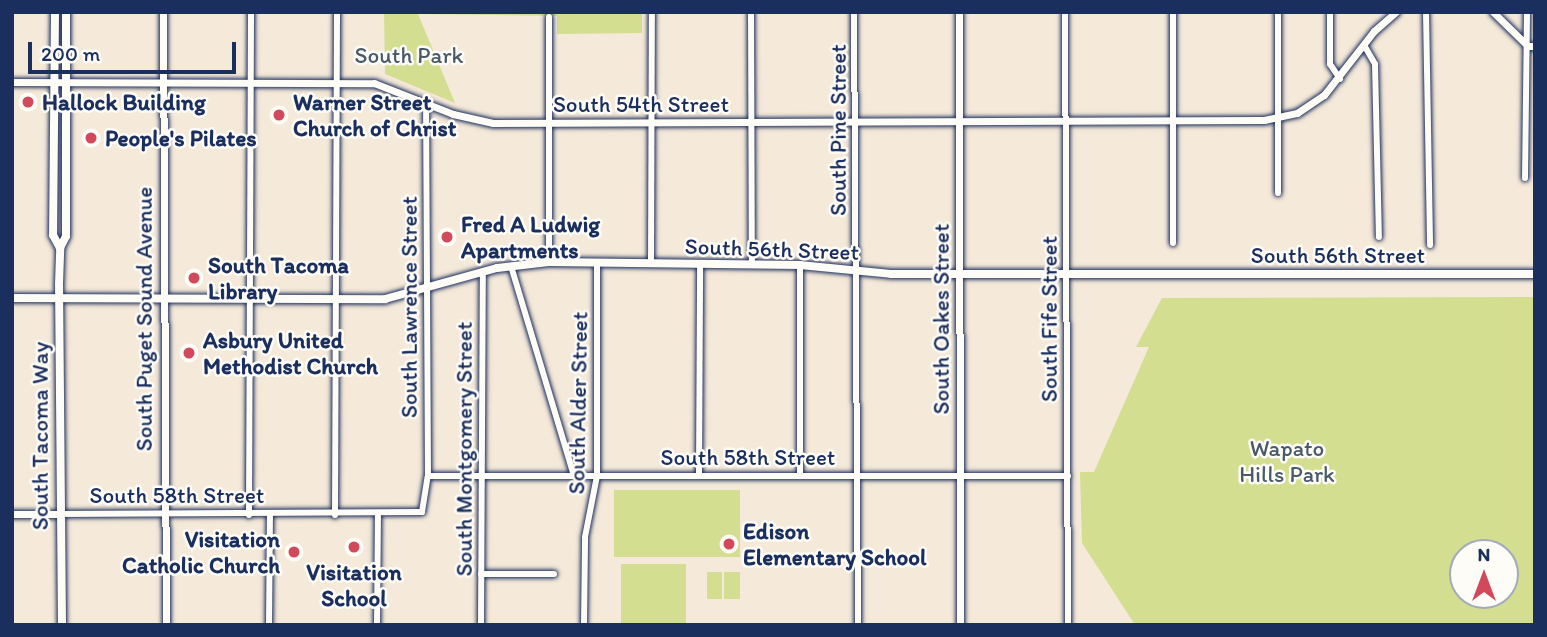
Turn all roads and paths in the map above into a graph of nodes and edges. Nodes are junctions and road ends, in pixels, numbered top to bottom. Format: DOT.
graph roads {
  1 [pos="55,12"];
  2 [pos="66,12"];
  3 [pos="163,12"];
  4 [pos="251,12"];
  5 [pos="337,12"];
  6 [pos="652,12"];
  7 [pos="751,12"];
  8 [pos="854,12"];
  9 [pos="960,12"];
  10 [pos="1065,12"];
  11 [pos="1173,12"];
  12 [pos="1278,12"];
  13 [pos="1330,12"];
  14 [pos="1395,12"];
  15 [pos="1426,12"];
  16 [pos="1493,12"];
  17 [pos="1527,12"];
  18 [pos="549,17"];
  19 [pos="1364,45"];
  20 [pos="1531,46"];
  21 [pos="1535,57"];
  22 [pos="1340,79"];
  23 [pos="12,82"];
  24 [pos="55,82"];
  25 [pos="66,82"];
  26 [pos="163,82"];
  27 [pos="250,82"];
  28 [pos="337,82"];
  29 [pos="426,102"];
  30 [pos="1278,118"];
  31 [pos="1066,121"];
  32 [pos="1174,121"];
  33 [pos="855,122"];
  34 [pos="960,122"];
  35 [pos="548,123"];
  36 [pos="651,123"];
  37 [pos="752,123"];
  38 [pos="1525,178"];
  39 [pos="1278,193"];
  40 [pos="1379,237"];
  41 [pos="1173,243"];
  42 [pos="1430,245"];
  43 [pos="60,248"];
  44 [pos="550,262"];
  45 [pos="752,263"];
  46 [pos="597,264"];
  47 [pos="651,264"];
  48 [pos="700,264"];
  49 [pos="800,265"];
  50 [pos="511,266"];
  51 [pos="856,272"];
  52 [pos="483,273"];
  53 [pos="960,273"];
  54 [pos="1067,274"];
  55 [pos="1535,274"];
  56 [pos="426,290"];
  57 [pos="12,298"];
  58 [pos="59,298"];
  59 [pos="163,298"];
  60 [pos="250,300"];
  61 [pos="336,300"];
  62 [pos="428,476"];
  63 [pos="482,476"];
  64 [pos="574,476"];
  65 [pos="597,476"];
  66 [pos="699,476"];
  67 [pos="800,476"];
  68 [pos="857,476"];
  69 [pos="960,476"];
  70 [pos="1068,476"];
  71 [pos="423,511"];
  72 [pos="12,514"];
  73 [pos="59,514"];
  74 [pos="165,515"];
  75 [pos="249,515"];
  76 [pos="270,515"];
  77 [pos="335,515"];
  78 [pos="378,515"];
  79 [pos="481,574"];
  80 [pos="554,574"];
  81 [pos="62,625"];
  82 [pos="166,625"];
  83 [pos="269,625"];
  84 [pos="377,625"];
  85 [pos="481,625"];
  86 [pos="584,625"];
  87 [pos="859,625"];
  88 [pos="961,625"];
  89 [pos="1068,625"];
  1 -- 24 [label="main road, South Tacoma Way"];
  2 -- 25 [label="main road, South Tacoma Way"];
  3 -- 26 [label="street, South Puget Sound Avenue"];
  4 -- 27 [label="street"];
  5 -- 28 [label="street"];
  6 -- 36 [label="street"];
  7 -- 37 [label="street"];
  8 -- 33 [label="street, South Pine Street"];
  9 -- 34 [label="street, South Oakes Street"];
  10 -- 31 [label="street, South Fife Street"];
  11 -- 32 [label="street"];
  12 -- 30 [label="street"];
  13 -- 22 [label="street"];
  14 -- 19 [label="street"];
  15 -- 42 [label="street"];
  16 -- 20 [label="street"];
  17 -- 20 [label="street"];
  18 -- 35 [label="street"];
  19 -- 22 [label="street"];
  19 -- 40 [label="street"];
  20 -- 21 [label="street"];
  20 -- 38 [label="street"];
  22 -- 30 [label="street"];
  23 -- 24 [label="street, South 54th Street"];
  24 -- 25 [label="street, South 54th Street"];
  24 -- 43 [label="main road, South Tacoma Way"];
  25 -- 26 [label="street, South 54th Street"];
  25 -- 43 [label="main road, South Tacoma Way"];
  26 -- 27 [label="street, South 54th Street"];
  26 -- 59 [label="street, South Puget Sound Avenue"];
  27 -- 28 [label="street, South 54th Street"];
  27 -- 60 [label="street"];
  28 -- 29 [label="street, South 54th Street"];
  28 -- 61 [label="street"];
  29 -- 35 [label="street, South 54th Street"];
  29 -- 56 [label="street, South Lawrence Street"];
  30 -- 32 [label="street, South 54th Street"];
  30 -- 39 [label="street"];
  31 -- 32 [label="street, South 54th Street"];
  31 -- 34 [label="street, South 54th Street"];
  31 -- 54 [label="street, South Fife Street"];
  32 -- 41 [label="street"];
  33 -- 34 [label="street, South 54th Street"];
  33 -- 37 [label="street, South 54th Street"];
  33 -- 51 [label="street, South Pine Street"];
  34 -- 53 [label="street, South Oakes Street"];
  35 -- 36 [label="street, South 54th Street"];
  35 -- 44 [label="street"];
  36 -- 37 [label="street, South 54th Street"];
  36 -- 47 [label="street"];
  37 -- 45 [label="street"];
  43 -- 58 [label="main road, South Tacoma Way"];
  44 -- 46 [label="main road, South 56th Street"];
  44 -- 50 [label="main road, South 56th Street"];
  45 -- 48 [label="main road, South 56th Street"];
  45 -- 49 [label="main road, South 56th Street"];
  46 -- 47 [label="main road, South 56th Street"];
  46 -- 65 [label="street, South Alder Street"];
  47 -- 48 [label="main road, South 56th Street"];
  48 -- 66 [label="street"];
  49 -- 51 [label="main road, South 56th Street"];
  49 -- 67 [label="street"];
  50 -- 52 [label="main road, South 56th Street"];
  50 -- 64 [label="street"];
  51 -- 53 [label="main road, South 56th Street"];
  51 -- 68 [label="street, South Pine Street"];
  52 -- 56 [label="main road, South 56th Street"];
  52 -- 63 [label="street, South Montgomery Street"];
  53 -- 54 [label="main road, South 56th Street"];
  53 -- 69 [label="street, South Oakes Street"];
  54 -- 55 [label="main road, South 56th Street"];
  54 -- 70 [label="street, South Fife Street"];
  56 -- 61 [label="main road, South 56th Street"];
  56 -- 62 [label="street, South Lawrence Street"];
  57 -- 58 [label="main road, South 56th Street"];
  58 -- 59 [label="main road, South 56th Street"];
  58 -- 73 [label="main road, South Tacoma Way"];
  59 -- 60 [label="main road, South 56th Street"];
  59 -- 74 [label="street, South Puget Sound Avenue"];
  60 -- 61 [label="main road, South 56th Street"];
  60 -- 75 [label="street"];
  61 -- 77 [label="street"];
  62 -- 63 [label="street, South 58th Street"];
  62 -- 71 [label="street, South Lawrence Street"];
  63 -- 64 [label="street, South 58th Street"];
  63 -- 79 [label="street, South Montgomery Street"];
  64 -- 65 [label="street, South 58th Street"];
  65 -- 66 [label="street, South 58th Street"];
  65 -- 86 [label="street, South Alder Street"];
  66 -- 67 [label="street, South 58th Street"];
  67 -- 68 [label="street, South 58th Street"];
  68 -- 69 [label="street, South 58th Street"];
  68 -- 87 [label="street, South Pine Street"];
  69 -- 70 [label="street, South 58th Street"];
  69 -- 88 [label="street, South Oakes Street"];
  70 -- 89 [label="street, South Fife Street"];
  71 -- 78 [label="street, South 58th Street"];
  72 -- 73 [label="street, South 58th Street"];
  73 -- 74 [label="street, South 58th Street"];
  73 -- 81 [label="main road, South Tacoma Way"];
  74 -- 75 [label="street, South 58th Street"];
  74 -- 82 [label="street, South Puget Sound Avenue"];
  75 -- 76 [label="street, South 58th Street"];
  76 -- 77 [label="street, South 58th Street"];
  76 -- 83 [label="street"];
  77 -- 78 [label="street, South 58th Street"];
  78 -- 84 [label="street"];
  79 -- 80 [label="street"];
  79 -- 85 [label="street, South Montgomery Street"];
}
